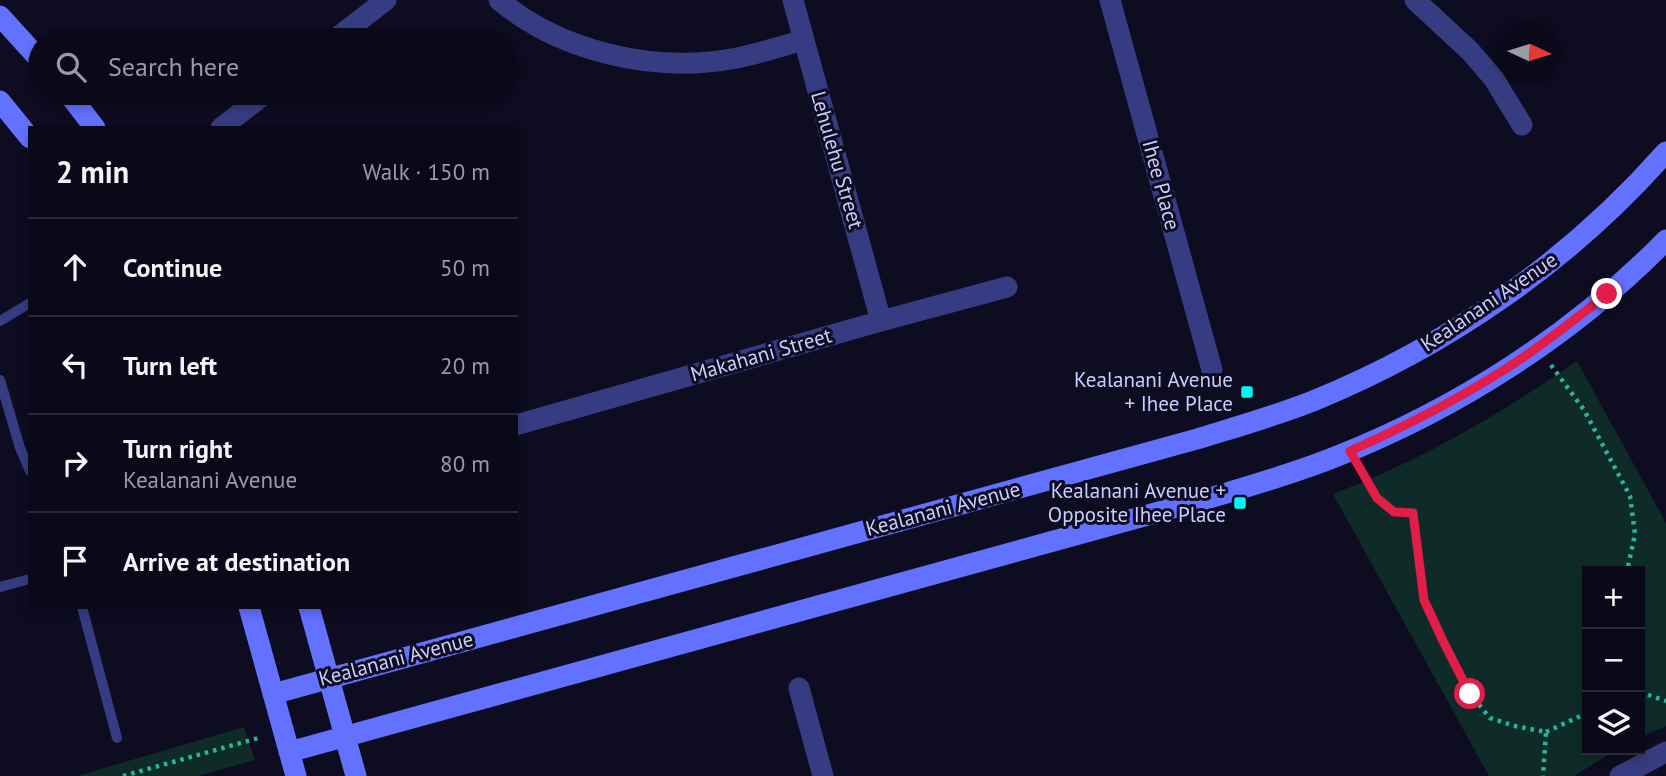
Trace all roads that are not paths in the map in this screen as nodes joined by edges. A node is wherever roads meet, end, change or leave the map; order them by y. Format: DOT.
graph roads {
  1 [pos="386,0"];
  2 [pos="499,0"];
  3 [pos="793,0"];
  4 [pos="1110,0"];
  5 [pos="1415,0"];
  6 [pos="0,16"];
  7 [pos="350,28"];
  8 [pos="803,40"];
  9 [pos="28,47"];
  10 [pos="0,101"];
  11 [pos="78,105"];
  12 [pos="251,105"];
  13 [pos="1522,125"];
  14 [pos="94,126"];
  15 [pos="224,126"];
  16 [pos="28,136"];
  17 [pos="1666,152"];
  18 [pos="1666,240"];
  19 [pos="1007,287"];
  20 [pos="28,304"];
  21 [pos="0,321"];
  22 [pos="881,321"];
  23 [pos="1212,370"];
  24 [pos="0,380"];
  25 [pos="518,424"];
  26 [pos="28,466"];
  27 [pos="28,580"];
  28 [pos="0,587"];
  29 [pos="83,609"];
  30 [pos="250,609"];
  31 [pos="310,609"];
  32 [pos="328,678"];
  33 [pos="799,688"];
  34 [pos="273,694"];
  35 [pos="345,736"];
  36 [pos="117,738"];
  37 [pos="289,752"];
  38 [pos="1666,752"];
  39 [pos="296,776"];
  40 [pos="356,776"];
  41 [pos="823,776"];
  42 [pos="1620,776"];
  1 -- 7 [label="street"];
  2 -- 8 [label="street"];
  3 -- 8 [label="street, Lehulehu Street"];
  4 -- 23 [label="street, Ihee Place"];
  5 -- 13 [label="street"];
  6 -- 9 [label="street"];
  8 -- 22 [label="street, Lehulehu Street"];
  10 -- 16 [label="street"];
  11 -- 14 [label="street"];
  12 -- 15 [label="street"];
  17 -- 32 [label="street, Kealanani Avenue"];
  18 -- 35 [label="street"];
  19 -- 22 [label="street, Makahani Street"];
  20 -- 21 [label="lane"];
  22 -- 25 [label="street, Makahani Street"];
  24 -- 26 [label="lane"];
  27 -- 28 [label="lane"];
  29 -- 36 [label="lane"];
  30 -- 34 [label="street"];
  31 -- 32 [label="street"];
  32 -- 34 [label="street, Kealanani Avenue"];
  32 -- 35 [label="street"];
  33 -- 41 [label="street"];
  34 -- 37 [label="street"];
  35 -- 37 [label="street"];
  35 -- 40 [label="street"];
  37 -- 39 [label="street"];
  38 -- 42 [label="street"];
}
